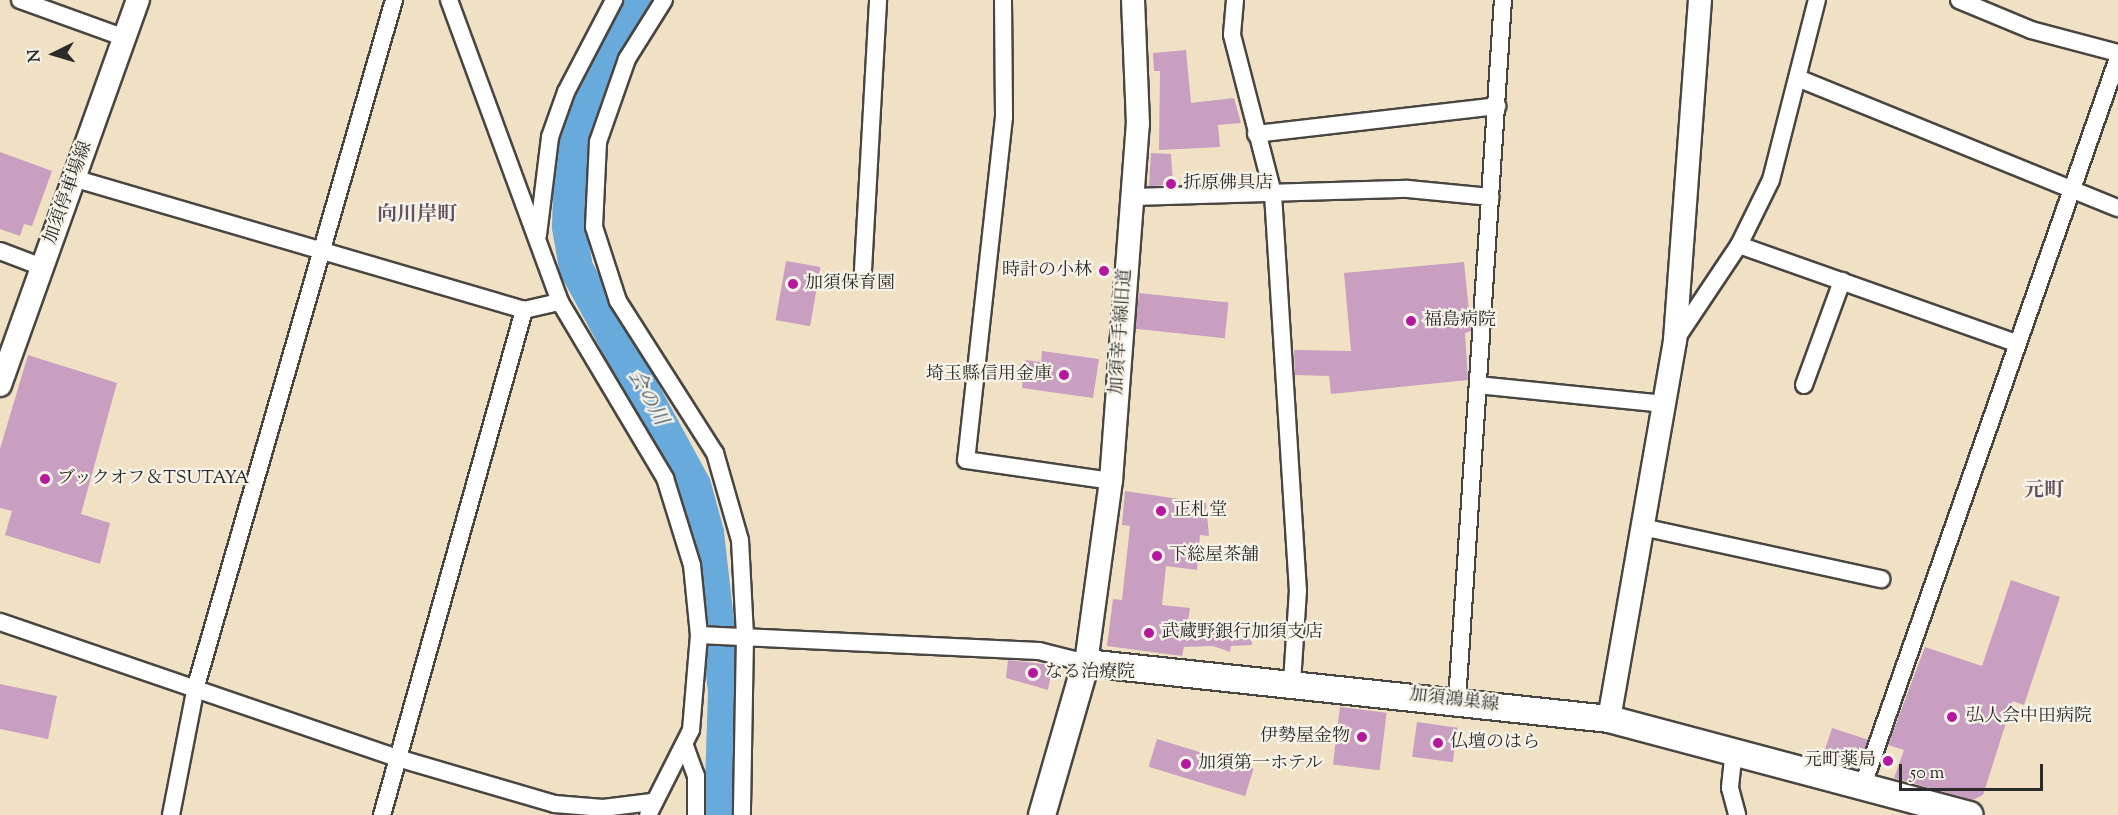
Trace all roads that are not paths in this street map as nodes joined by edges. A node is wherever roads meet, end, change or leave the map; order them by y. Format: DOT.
graph roads {
  1 [pos="20,0"];
  2 [pos="138,0"];
  3 [pos="394,0"];
  4 [pos="449,0"];
  5 [pos="614,0"];
  6 [pos="664,0"];
  7 [pos="878,0"];
  8 [pos="1003,0"];
  9 [pos="1133,0"];
  10 [pos="1235,0"];
  11 [pos="1503,0"];
  12 [pos="1700,0"];
  13 [pos="1817,0"];
  14 [pos="1959,0"];
  15 [pos="125,38"];
  16 [pos="2117,60"];
  17 [pos="1800,79"];
  18 [pos="1497,106"];
  19 [pos="1256,134"];
  20 [pos="74,178"];
  21 [pos="2070,189"];
  22 [pos="1273,195"];
  23 [pos="1133,197"];
  24 [pos="1491,197"];
  25 [pos="2118,208"];
  26 [pos="538,239"];
  27 [pos="1739,245"];
  28 [pos="0,251"];
  29 [pos="324,251"];
  30 [pos="42,267"];
  31 [pos="863,270"];
  32 [pos="1842,281"];
  33 [pos="560,302"];
  34 [pos="524,310"];
  35 [pos="1675,339"];
  36 [pos="2016,343"];
  37 [pos="0,385"];
  38 [pos="1478,385"];
  39 [pos="1804,385"];
  40 [pos="1664,404"];
  41 [pos="1111,482"];
  42 [pos="1642,526"];
  43 [pos="1881,579"];
  44 [pos="0,622"];
  45 [pos="699,635"];
  46 [pos="745,636"];
  47 [pos="1086,663"];
  48 [pos="1293,682"];
  49 [pos="196,686"];
  50 [pos="1457,701"];
  51 [pos="1610,719"];
  52 [pos="685,746"];
  53 [pos="1734,749"];
  54 [pos="394,757"];
  55 [pos="1863,785"];
  56 [pos="650,809"];
  57 [pos="171,815"];
  58 [pos="382,815"];
  59 [pos="696,815"];
  60 [pos="742,815"];
  61 [pos="1042,815"];
  62 [pos="1737,815"];
  63 [pos="1969,815"];
  1 -- 15 [label="street"];
  2 -- 15 [label="street, 加須停車場線"];
  3 -- 29 [label="street"];
  4 -- 26 [label="street"];
  5 -- 26 [label="street"];
  6 -- 46 [label="street"];
  7 -- 31 [label="street"];
  8 -- 41 [label="street"];
  9 -- 23 [label="street, 加須幸手線旧道"];
  10 -- 19 [label="street"];
  11 -- 18 [label="street"];
  12 -- 35 [label="street"];
  13 -- 17 [label="street"];
  14 -- 16 [label="street"];
  15 -- 20 [label="street, 加須停車場線"];
  16 -- 21 [label="street"];
  17 -- 21 [label="street"];
  17 -- 27 [label="street"];
  18 -- 19 [label="street"];
  18 -- 24 [label="street"];
  19 -- 22 [label="street"];
  20 -- 29 [label="street"];
  20 -- 30 [label="street, 加須停車場線"];
  21 -- 25 [label="street"];
  21 -- 36 [label="street"];
  22 -- 23 [label="street"];
  22 -- 24 [label="street"];
  22 -- 48 [label="street"];
  23 -- 41 [label="street, 加須幸手線旧道"];
  24 -- 38 [label="street"];
  26 -- 33 [label="street"];
  27 -- 32 [label="street"];
  27 -- 35 [label="street"];
  28 -- 30 [label="street"];
  29 -- 34 [label="street"];
  29 -- 49 [label="street"];
  30 -- 37 [label="street, 加須停車場線"];
  32 -- 36 [label="street"];
  32 -- 39 [label="street"];
  33 -- 34 [label="street"];
  33 -- 45 [label="street"];
  34 -- 54 [label="street"];
  35 -- 40 [label="street"];
  36 -- 55 [label="street"];
  38 -- 40 [label="street"];
  38 -- 50 [label="street"];
  40 -- 42 [label="street"];
  41 -- 47 [label="street, 加須幸手線旧道"];
  42 -- 43 [label="street"];
  42 -- 51 [label="street"];
  44 -- 49 [label="street"];
  45 -- 46 [label="street"];
  45 -- 52 [label="street"];
  46 -- 47 [label="street"];
  46 -- 60 [label="street"];
  47 -- 48 [label="main road, 加須鴻巣線"];
  47 -- 61 [label="main road"];
  48 -- 50 [label="main road, 加須鴻巣線"];
  49 -- 54 [label="street"];
  49 -- 57 [label="street"];
  50 -- 51 [label="main road, 加須鴻巣線"];
  51 -- 53 [label="main road, 加須鴻巣線"];
  52 -- 56 [label="street"];
  52 -- 59 [label="street"];
  53 -- 55 [label="main road, 加須鴻巣線"];
  53 -- 62 [label="street"];
  54 -- 56 [label="street"];
  54 -- 58 [label="street"];
  55 -- 63 [label="main road, 加須鴻巣線"];
}
